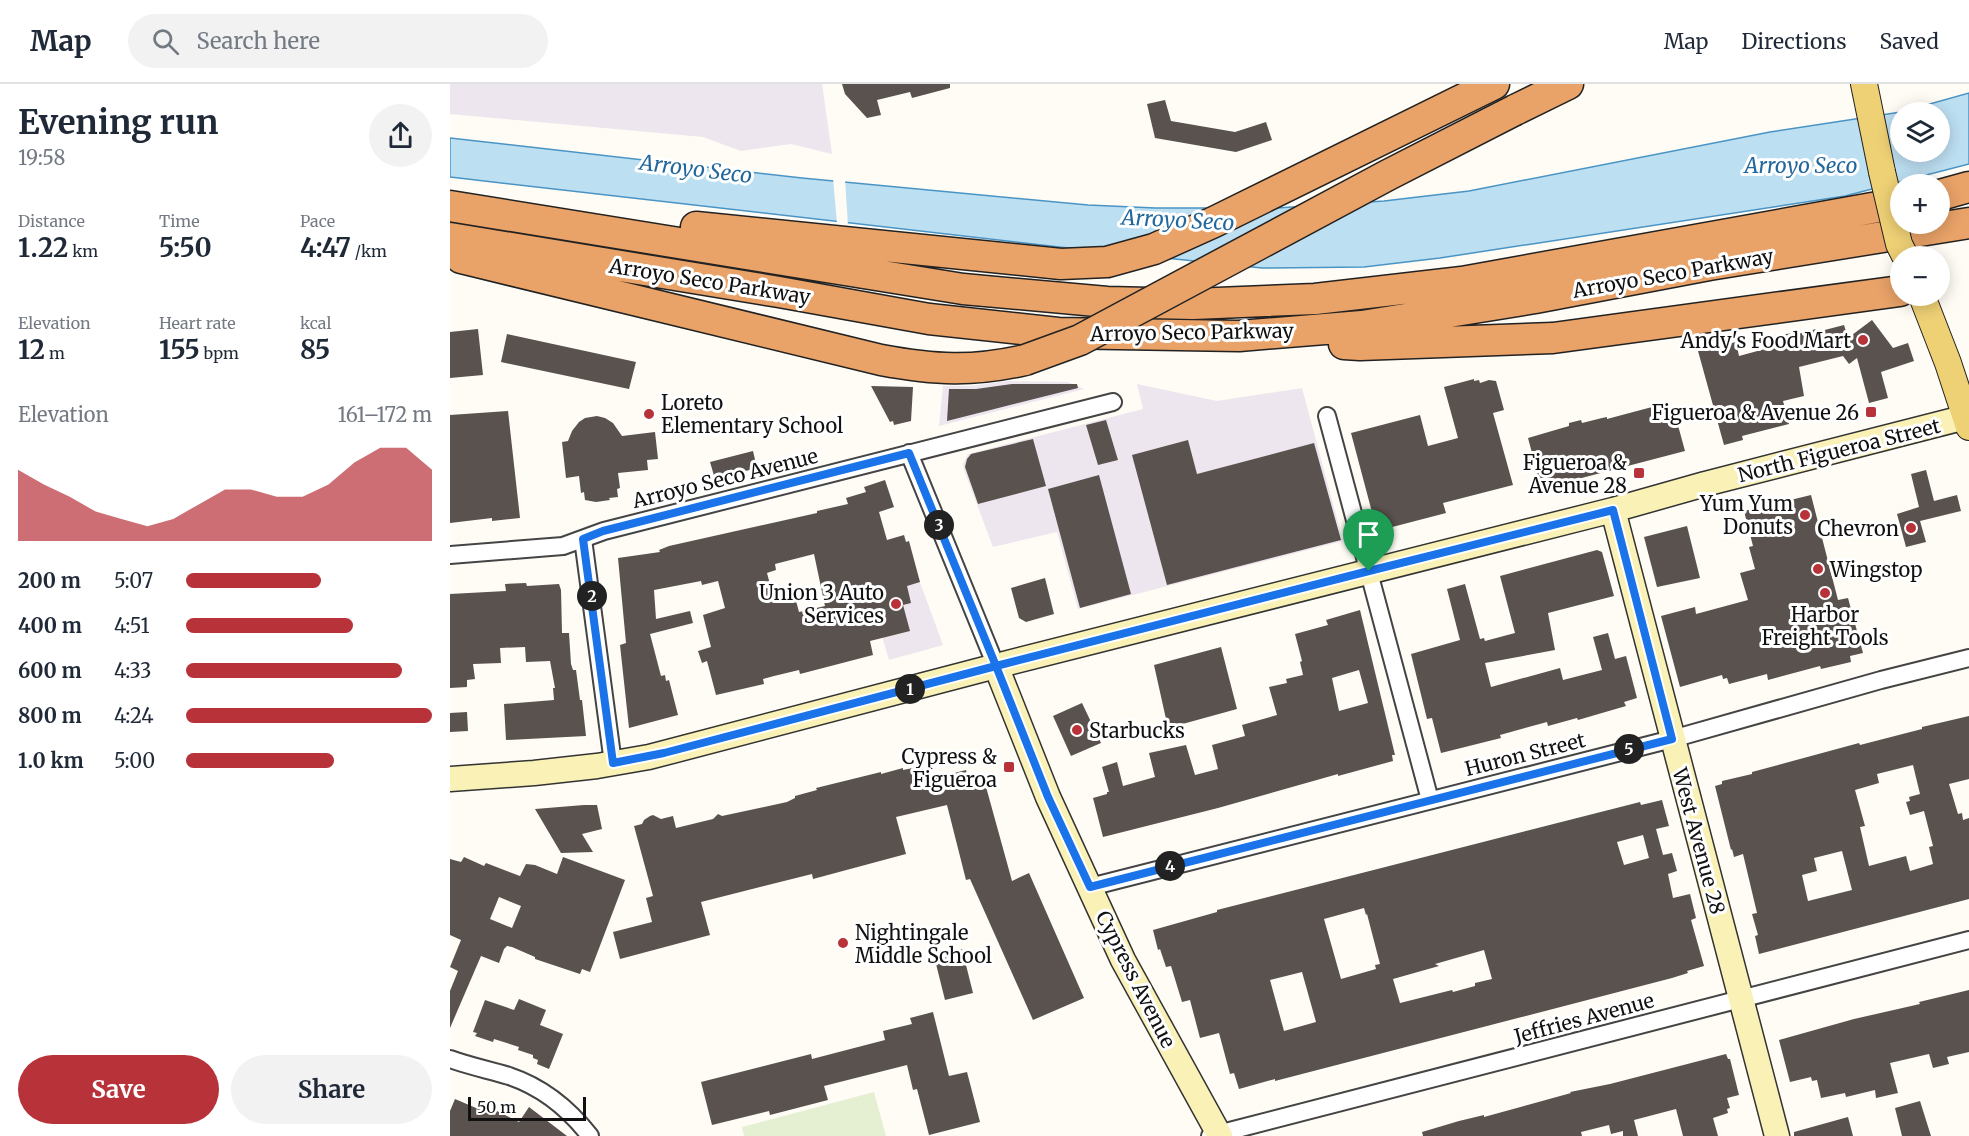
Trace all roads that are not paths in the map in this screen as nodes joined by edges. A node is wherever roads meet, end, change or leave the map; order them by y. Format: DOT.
graph roads {
  1 [pos="1458,84"];
  2 [pos="1494,84"];
  3 [pos="1568,84"];
  4 [pos="1864,87"];
  5 [pos="1368,145"];
  6 [pos="1969,187"];
  7 [pos="1950,192"];
  8 [pos="450,201"];
  9 [pos="1890,205"];
  10 [pos="450,206"];
  11 [pos="1969,223"];
  12 [pos="450,238"];
  13 [pos="1900,246"];
  14 [pos="450,253"];
  15 [pos="1890,292"];
  16 [pos="1926,306"];
  17 [pos="1239,336"];
  18 [pos="1113,402"];
  19 [pos="1328,416"];
  20 [pos="1968,420"];
  21 [pos="909,453"];
  22 [pos="1613,510"];
  23 [pos="583,539"];
  24 [pos="450,555"];
  25 [pos="1369,571"];
  26 [pos="1969,658"];
  27 [pos="996,666"];
  28 [pos="1672,739"];
  29 [pos="613,763"];
  30 [pos="450,779"];
  31 [pos="1430,800"];
  32 [pos="1090,887"];
  33 [pos="1969,940"];
  34 [pos="1741,999"];
  35 [pos="450,1059"];
  36 [pos="1216,1135"];
  37 [pos="590,1136"];
  38 [pos="1777,1136"];
  1 -- 5 [label="highway"];
  2 -- 5 [label="highway"];
  3 -- 14 [label="highway, bridge"];
  4 -- 13 [label="main road, bridge"];
  5 -- 8 [label="highway"];
  6 -- 7 [label="highway"];
  9 -- 10 [label="highway, Arroyo Seco Parkway"];
  11 -- 17 [label="highway, Arroyo Seco Parkway"];
  12 -- 17 [label="highway, Arroyo Seco Parkway"];
  15 -- 17 [label="highway"];
  16 -- 20 [label="main road"];
  18 -- 21 [label="street, Arroyo Seco Avenue"];
  19 -- 25 [label="street"];
  20 -- 22 [label="main road, North Figueroa Street"];
  21 -- 23 [label="street, Arroyo Seco Avenue"];
  21 -- 27 [label="street, Cypress Avenue"];
  22 -- 25 [label="main road, North Figueroa Street"];
  22 -- 28 [label="main road, West Avenue 28"];
  23 -- 24 [label="street, Arroyo Seco Avenue"];
  23 -- 29 [label="street"];
  25 -- 27 [label="main road, North Figueroa Street"];
  25 -- 31 [label="street"];
  26 -- 28 [label="street, Huron Street"];
  27 -- 29 [label="main road, North Figueroa Street"];
  27 -- 32 [label="main road, Cypress Avenue"];
  28 -- 31 [label="street, Huron Street"];
  28 -- 34 [label="main road, West Avenue 28"];
  29 -- 30 [label="main road, North Figueroa Street"];
  31 -- 32 [label="street, Huron Street"];
  32 -- 36 [label="main road, Cypress Avenue"];
  33 -- 34 [label="street, Jeffries Avenue"];
  34 -- 36 [label="street, Jeffries Avenue"];
  34 -- 38 [label="main road, West Avenue 28"];
  35 -- 37 [label="street"];
}
